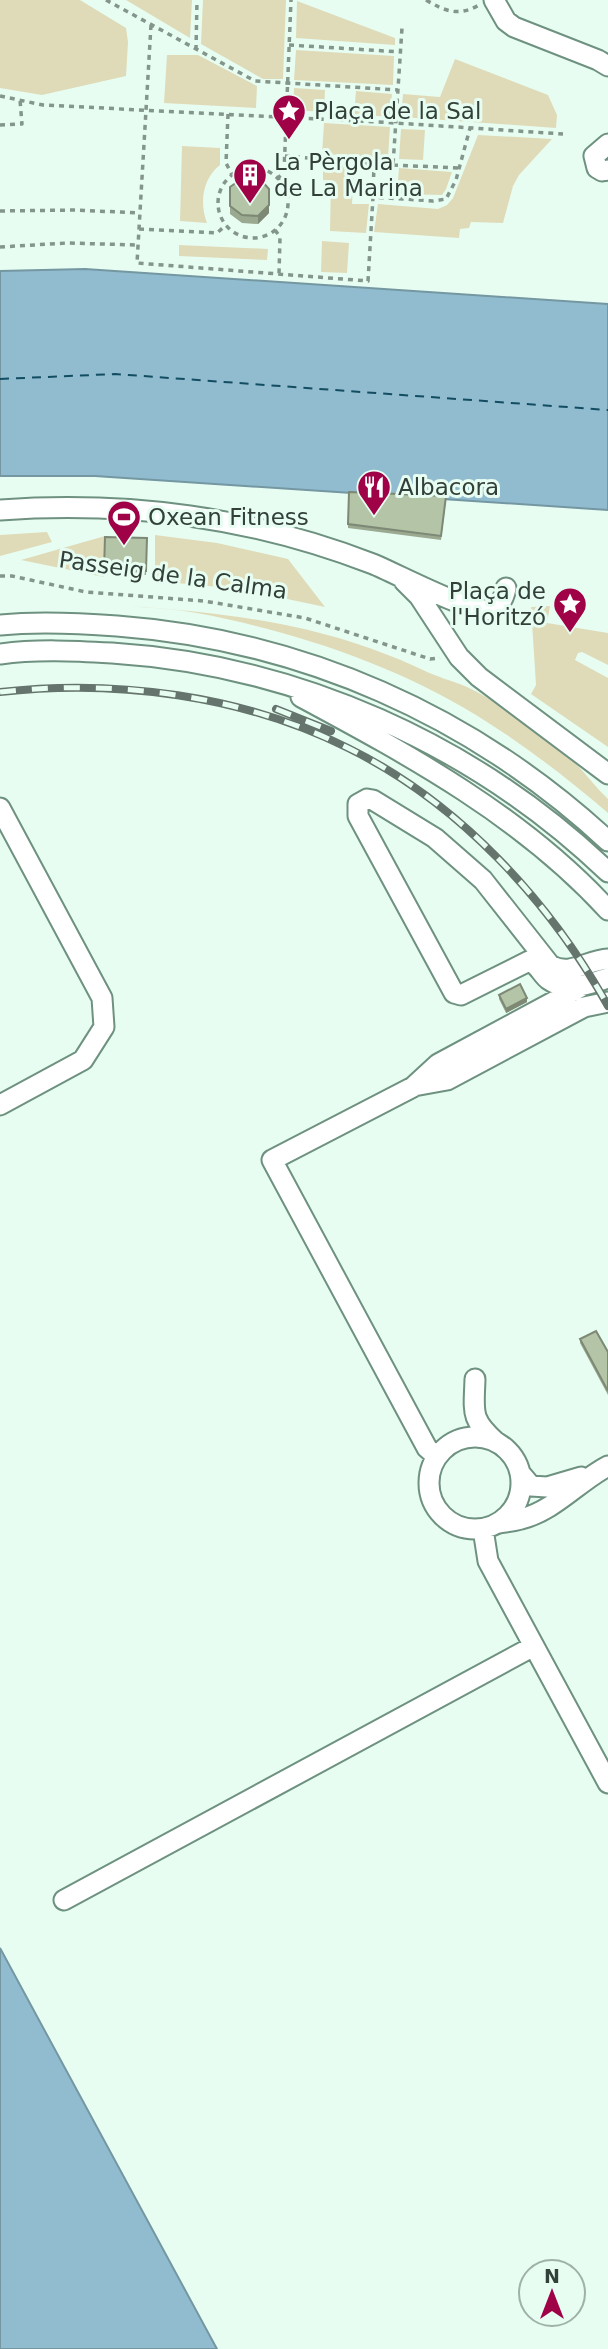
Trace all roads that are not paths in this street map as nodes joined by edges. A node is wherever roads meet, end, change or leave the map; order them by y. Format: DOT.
graph roads {
  1 [pos="494,0"];
  2 [pos="608,66"];
  3 [pos="608,144"];
  4 [pos="608,170"];
  5 [pos="0,510"];
  6 [pos="398,576"];
  7 [pos="506,588"];
  8 [pos="0,625"];
  9 [pos="0,654"];
  10 [pos="263,677"];
  11 [pos="598,760"];
  12 [pos="608,774"];
  13 [pos="0,808"];
  14 [pos="608,841"];
  15 [pos="608,872"];
  16 [pos="608,910"];
  17 [pos="608,959"];
  18 [pos="608,978"];
  19 [pos="584,986"];
  20 [pos="608,1002"];
  21 [pos="564,1007"];
  22 [pos="0,1105"];
  23 [pos="475,1379"];
  24 [pos="500,1444"];
  25 [pos="436,1456"];
  26 [pos="600,1470"];
  27 [pos="520,1473"];
  28 [pos="491,1526"];
  29 [pos="534,1646"];
  30 [pos="608,1783"];
  31 [pos="64,1900"];
  1 -- 2 [label="street"];
  3 -- 4 [label="street"];
  5 -- 6 [label="street"];
  6 -- 7 [label="street"];
  6 -- 11 [label="street"];
  8 -- 14 [label="street"];
  9 -- 10 [label="street"];
  10 -- 15 [label="street"];
  10 -- 16 [label="street"];
  11 -- 12 [label="street"];
  13 -- 22 [label="street"];
  17 -- 19 [label="street"];
  18 -- 19 [label="street"];
  19 -- 21 [label="street"];
  20 -- 21 [label="street"];
  21 -- 25 [label="street"];
  23 -- 24 [label="street"];
  24 -- 25 [label="street"];
  24 -- 27 [label="street"];
  25 -- 28 [label="street"];
  26 -- 27 [label="street"];
  26 -- 28 [label="street"];
  27 -- 28 [label="street"];
  28 -- 29 [label="street"];
  29 -- 30 [label="street"];
  29 -- 31 [label="street"];
}
